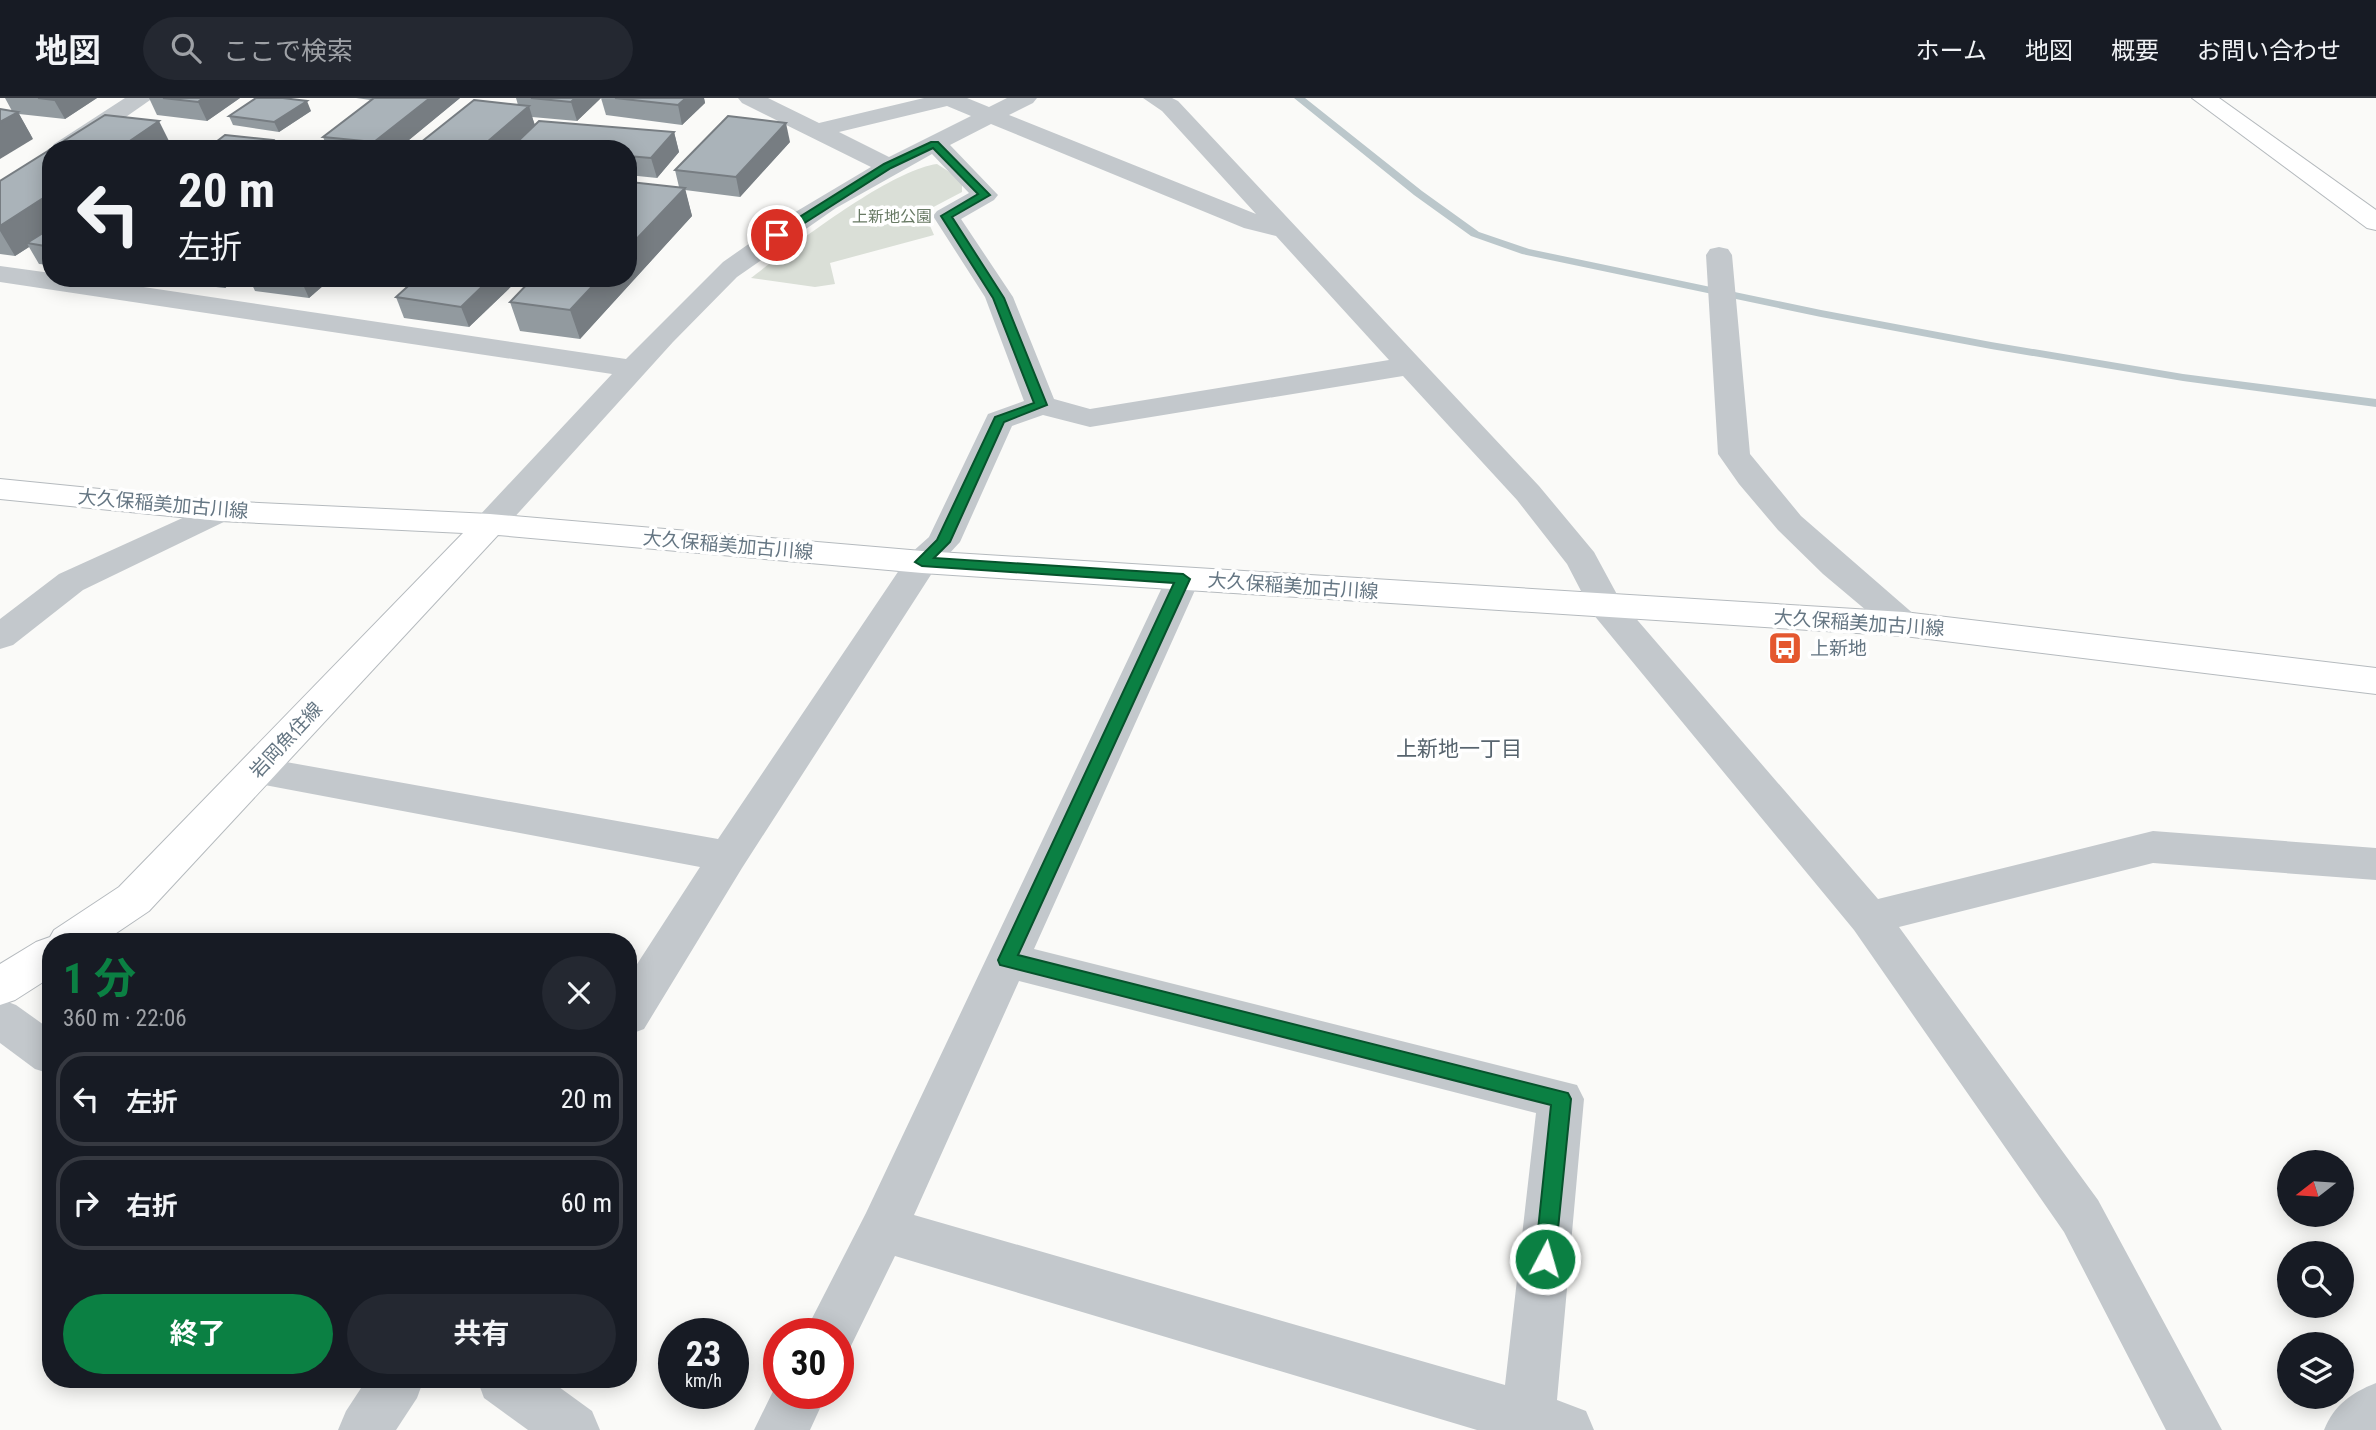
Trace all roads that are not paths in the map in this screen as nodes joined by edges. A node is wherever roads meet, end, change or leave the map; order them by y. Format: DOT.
graph roads {
  1 [pos="141,98"];
  2 [pos="750,98"];
  3 [pos="1025,98"];
  4 [pos="1155,98"];
  5 [pos="2204,98"];
  6 [pos="2217,98"];
  7 [pos="990,116"];
  8 [pos="815,131"];
  9 [pos="2253,135"];
  10 [pos="77,140"];
  11 [pos="934,144"];
  12 [pos="888,166"];
  13 [pos="2376,222"];
  14 [pos="1284,231"];
  15 [pos="1719,255"];
  16 [pos="0,274"];
  17 [pos="42,280"];
  18 [pos="87,287"];
  19 [pos="1409,366"];
  20 [pos="634,369"];
  21 [pos="1041,405"];
  22 [pos="0,489"];
  23 [pos="220,511"];
  24 [pos="490,524"];
  25 [pos="922,562"];
  26 [pos="1183,579"];
  27 [pos="1605,606"];
  28 [pos="1904,624"];
  29 [pos="0,637"];
  30 [pos="2376,681"];
  31 [pos="258,771"];
  32 [pos="729,857"];
  33 [pos="2376,864"];
  34 [pos="1869,918"];
  35 [pos="83,933"];
  36 [pos="42,960"];
  37 [pos="1007,960"];
  38 [pos="0,987"];
  39 [pos="637,1002"];
  40 [pos="0,1018"];
  41 [pos="42,1048"];
  42 [pos="883,1229"];
  43 [pos="838,1318"];
  44 [pos="392,1388"];
  45 [pos="515,1388"];
  46 [pos="792,1409"];
  47 [pos="2376,1410"];
  48 [pos="1541,1426"];
  49 [pos="365,1430"];
  50 [pos="573,1430"];
  51 [pos="781,1430"];
  52 [pos="2195,1430"];
  53 [pos="2351,1430"];
  1 -- 10 [label="street"];
  2 -- 8 [label="street"];
  3 -- 7 [label="street"];
  4 -- 14 [label="street"];
  5 -- 9 [label="main road"];
  6 -- 9 [label="main road"];
  7 -- 8 [label="street"];
  7 -- 11 [label="street"];
  7 -- 14 [label="street"];
  8 -- 12 [label="street"];
  9 -- 13 [label="main road"];
  11 -- 12 [label="street"];
  11 -- 21 [label="street"];
  12 -- 20 [label="street"];
  14 -- 19 [label="street"];
  15 -- 28 [label="street"];
  16 -- 17 [label="street"];
  18 -- 20 [label="street"];
  19 -- 21 [label="street"];
  19 -- 27 [label="street"];
  20 -- 24 [label="street"];
  21 -- 25 [label="street"];
  22 -- 23 [label="main road, 大久保稲美加古川線"];
  23 -- 24 [label="main road, 大久保稲美加古川線"];
  23 -- 29 [label="street"];
  24 -- 25 [label="main road, 大久保稲美加古川線"];
  24 -- 31 [label="main road, 岩岡魚住線"];
  25 -- 26 [label="main road, 大久保稲美加古川線"];
  25 -- 32 [label="street"];
  26 -- 27 [label="main road, 大久保稲美加古川線"];
  26 -- 37 [label="street"];
  27 -- 28 [label="main road, 大久保稲美加古川線"];
  27 -- 34 [label="street"];
  28 -- 30 [label="main road, 大久保稲美加古川線"];
  31 -- 32 [label="street"];
  31 -- 35 [label="main road, 岩岡魚住線"];
  32 -- 39 [label="street"];
  33 -- 34 [label="street"];
  34 -- 52 [label="street"];
  36 -- 38 [label="main road"];
  37 -- 42 [label="street"];
  37 -- 48 [label="street"];
  40 -- 41 [label="street"];
  42 -- 43 [label="street"];
  42 -- 48 [label="street"];
  44 -- 49 [label="street"];
  45 -- 50 [label="street"];
  46 -- 51 [label="street"];
  47 -- 53 [label="street"];
}
